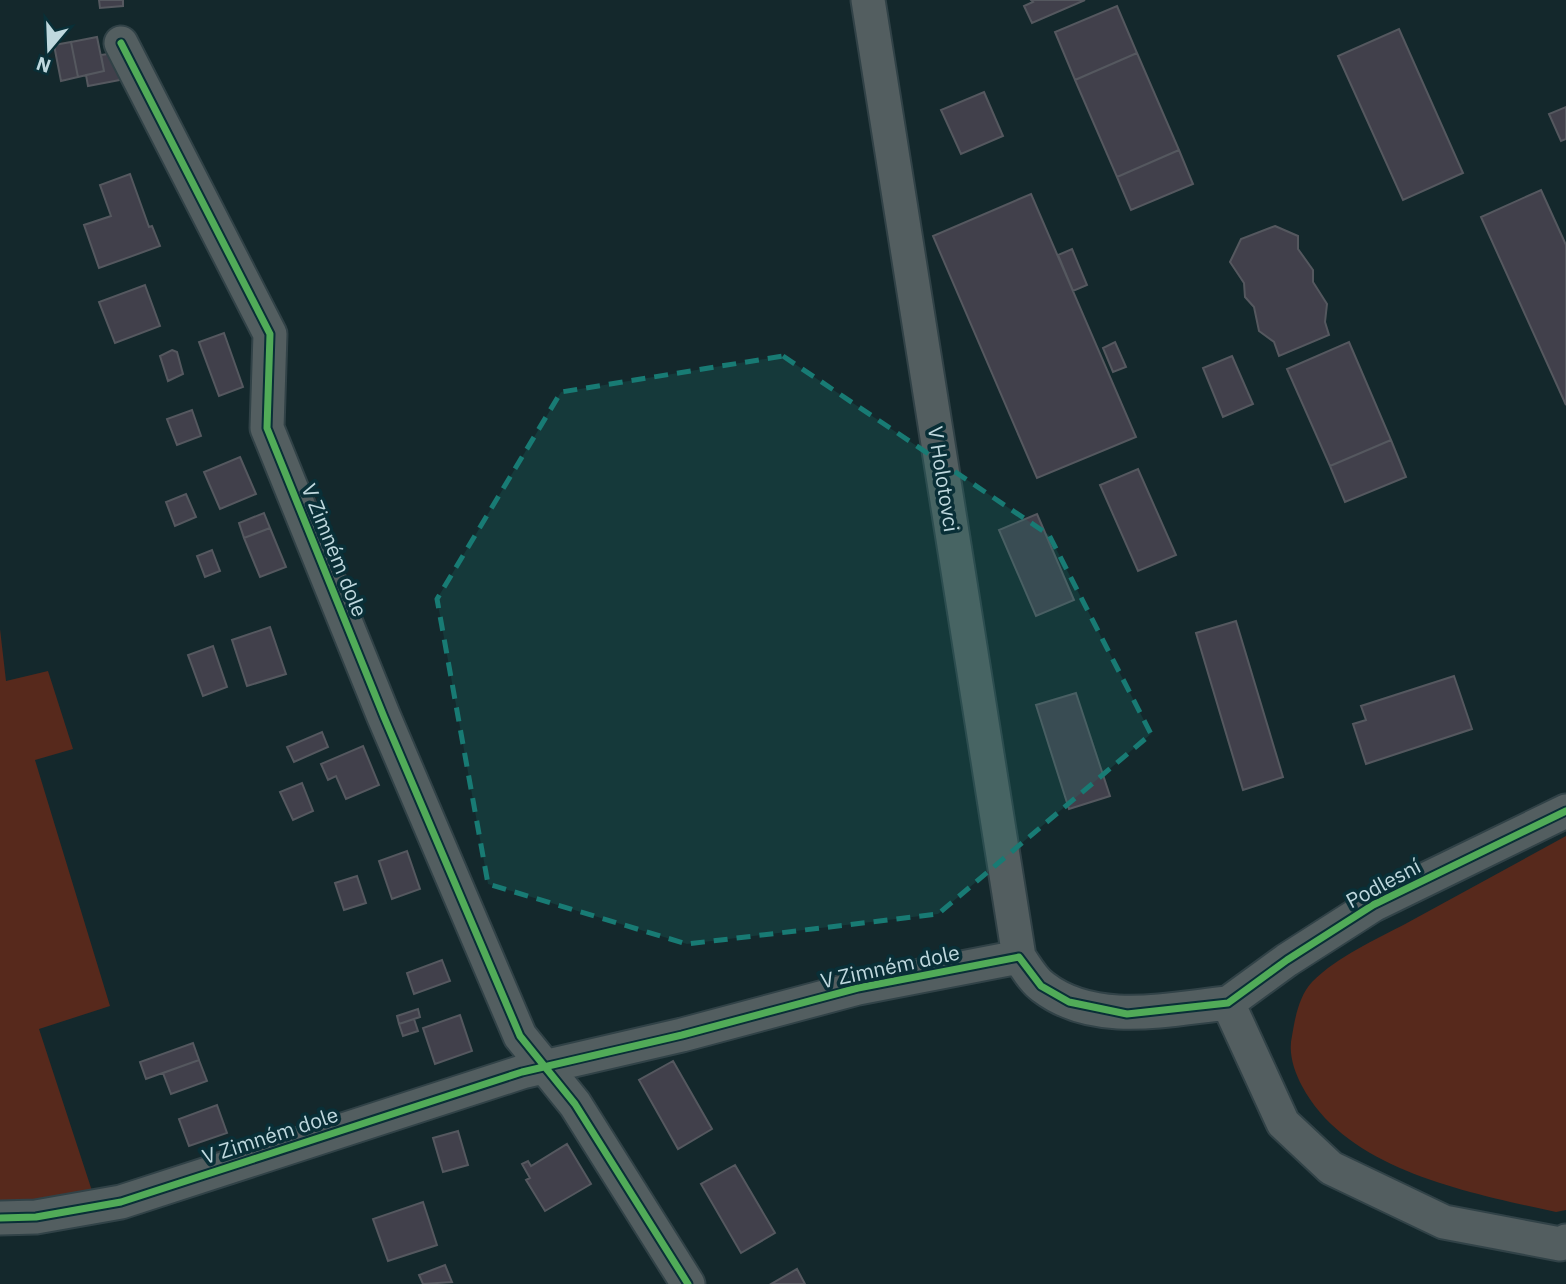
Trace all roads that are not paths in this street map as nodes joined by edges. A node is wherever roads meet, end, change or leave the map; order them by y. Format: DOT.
graph roads {
  1 [pos="868,0"];
  2 [pos="121,43"];
  3 [pos="1566,811"];
  4 [pos="1019,957"];
  5 [pos="1228,1003"];
  6 [pos="547,1066"];
  7 [pos="0,1218"];
  8 [pos="1566,1241"];
  9 [pos="688,1284"];
  1 -- 4 [label="street, V Holotovci"];
  2 -- 6 [label="street, V Zimném dole"];
  3 -- 5 [label="street, Podlesní"];
  4 -- 5 [label="street"];
  4 -- 6 [label="street, V Zimném dole"];
  5 -- 8 [label="street"];
  6 -- 7 [label="street, V Zimném dole"];
  6 -- 9 [label="street, V Zimném dole"];
}
